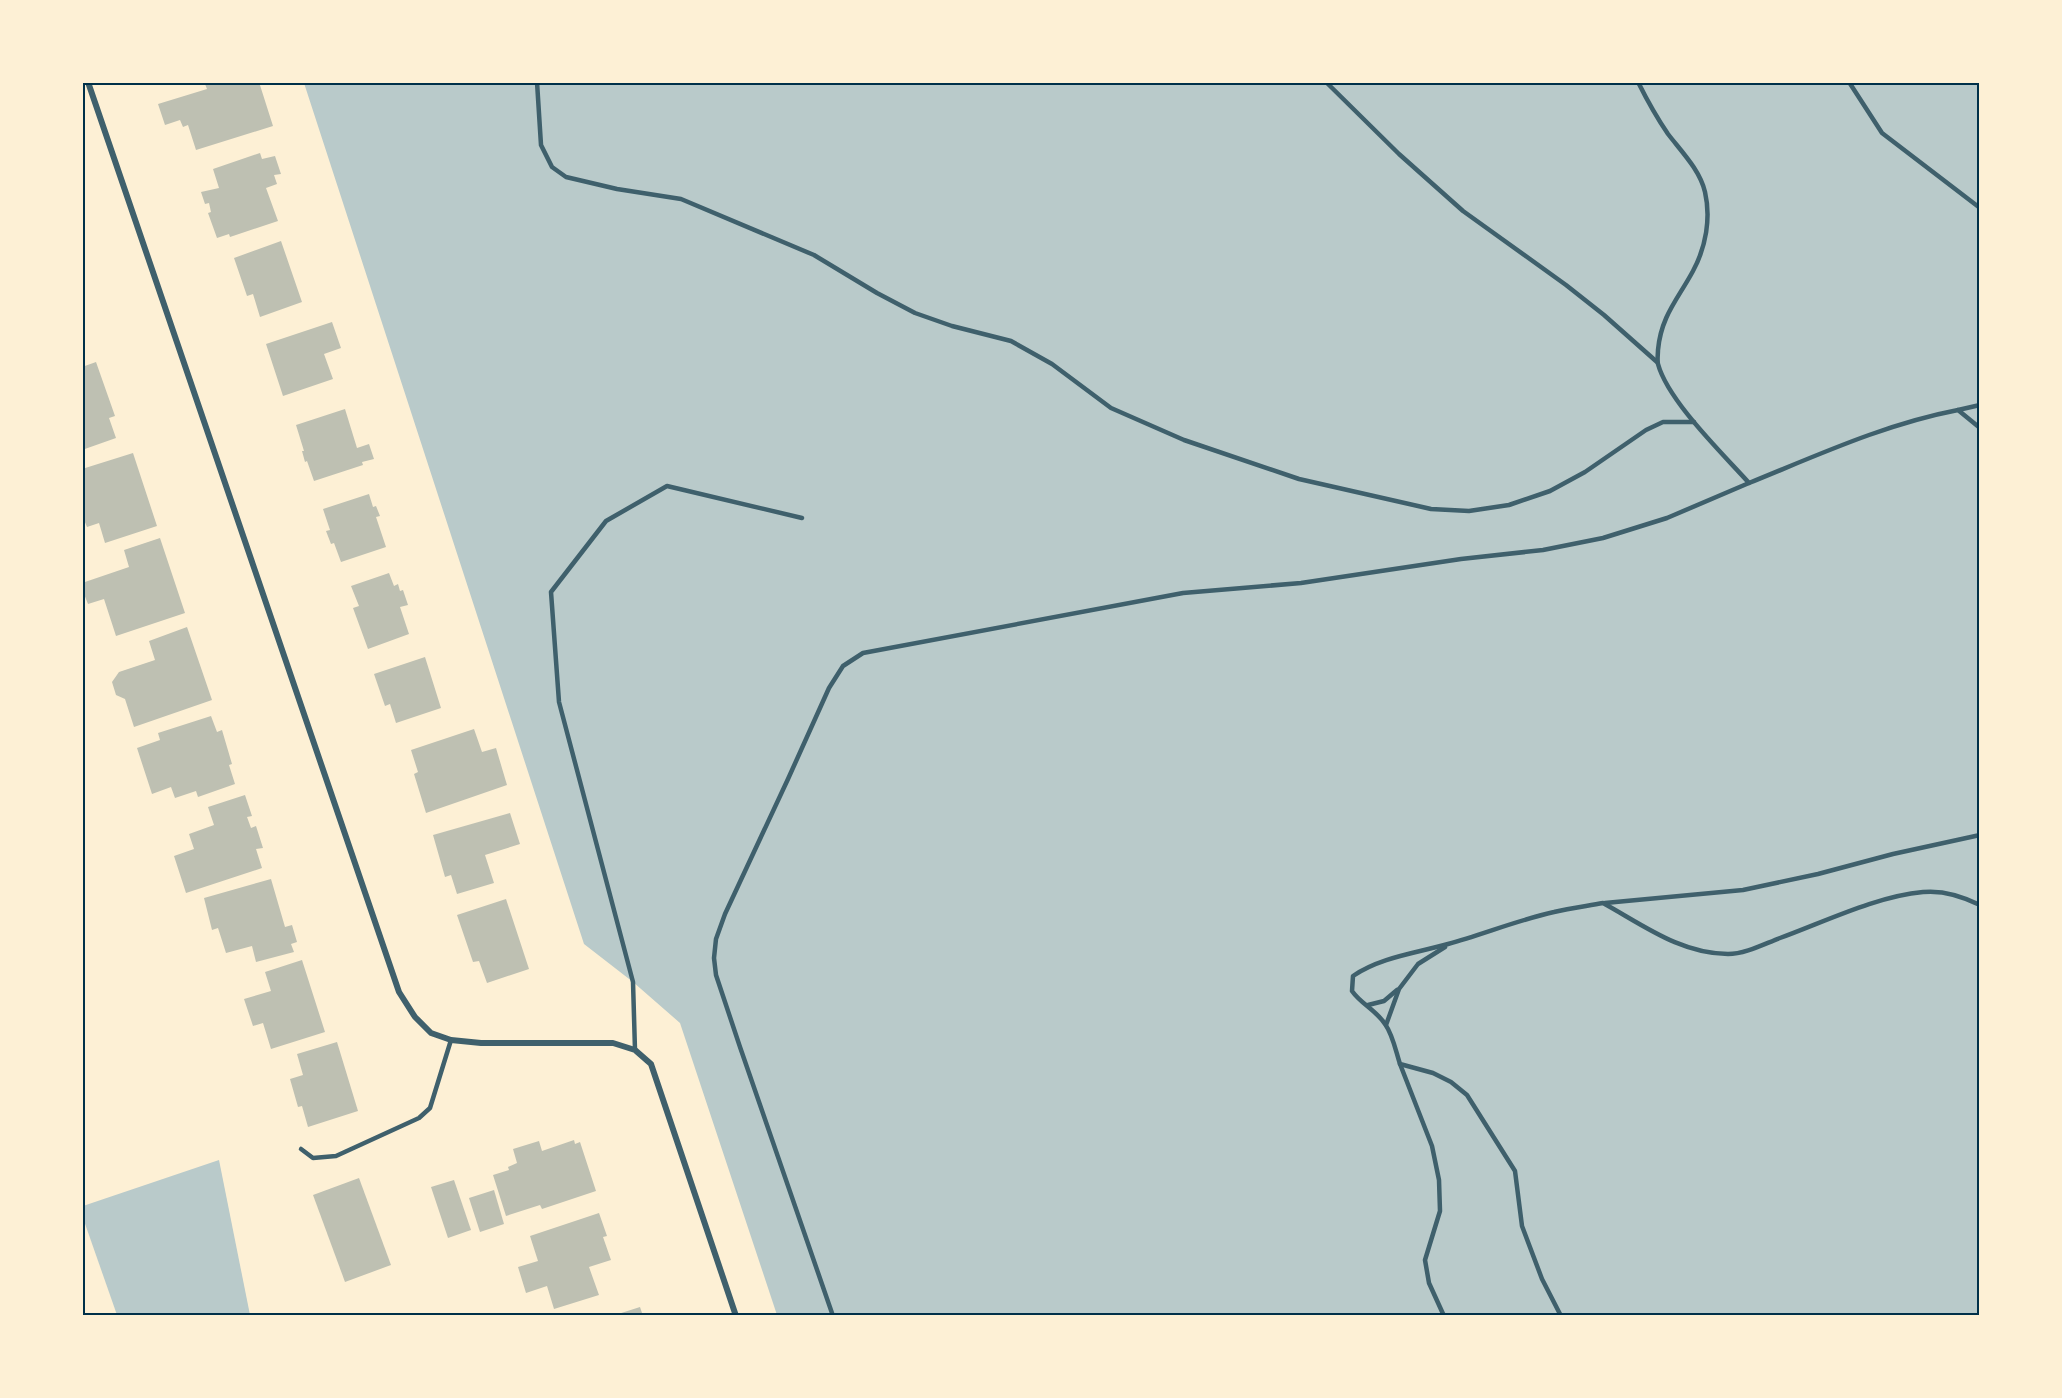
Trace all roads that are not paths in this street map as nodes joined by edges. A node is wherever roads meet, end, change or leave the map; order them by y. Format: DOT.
graph roads {
  1 [pos="88,82"];
  2 [pos="537,82"];
  3 [pos="1326,82"];
  4 [pos="1638,82"];
  5 [pos="1849,82"];
  6 [pos="1980,208"];
  7 [pos="1657,362"];
  8 [pos="1980,405"];
  9 [pos="1958,410"];
  10 [pos="1694,422"];
  11 [pos="1980,428"];
  12 [pos="1749,483"];
  13 [pos="802,518"];
  14 [pos="1980,835"];
  15 [pos="1603,903"];
  16 [pos="1980,905"];
  17 [pos="1450,944"];
  18 [pos="1400,989"];
  19 [pos="1368,1005"];
  20 [pos="1386,1025"];
  21 [pos="452,1040"];
  22 [pos="635,1050"];
  23 [pos="1400,1064"];
  24 [pos="301,1149"];
  25 [pos="736,1316"];
  26 [pos="833,1316"];
  27 [pos="1444,1316"];
  28 [pos="1561,1316"];
  1 -- 21 [label="street"];
  2 -- 10 [label="lane"];
  3 -- 7 [label="lane"];
  4 -- 7 [label="lane"];
  5 -- 6 [label="lane"];
  7 -- 10 [label="lane"];
  8 -- 9 [label="lane"];
  9 -- 11 [label="lane"];
  9 -- 12 [label="lane"];
  10 -- 12 [label="lane"];
  12 -- 26 [label="lane"];
  13 -- 22 [label="lane"];
  14 -- 15 [label="lane"];
  15 -- 16 [label="lane"];
  15 -- 17 [label="lane"];
  17 -- 18 [label="lane"];
  17 -- 19 [label="lane"];
  18 -- 19 [label="lane"];
  18 -- 20 [label="lane"];
  19 -- 20 [label="lane"];
  20 -- 23 [label="lane"];
  21 -- 22 [label="street"];
  21 -- 24 [label="lane"];
  22 -- 25 [label="street"];
  23 -- 27 [label="lane"];
  23 -- 28 [label="lane"];
}
